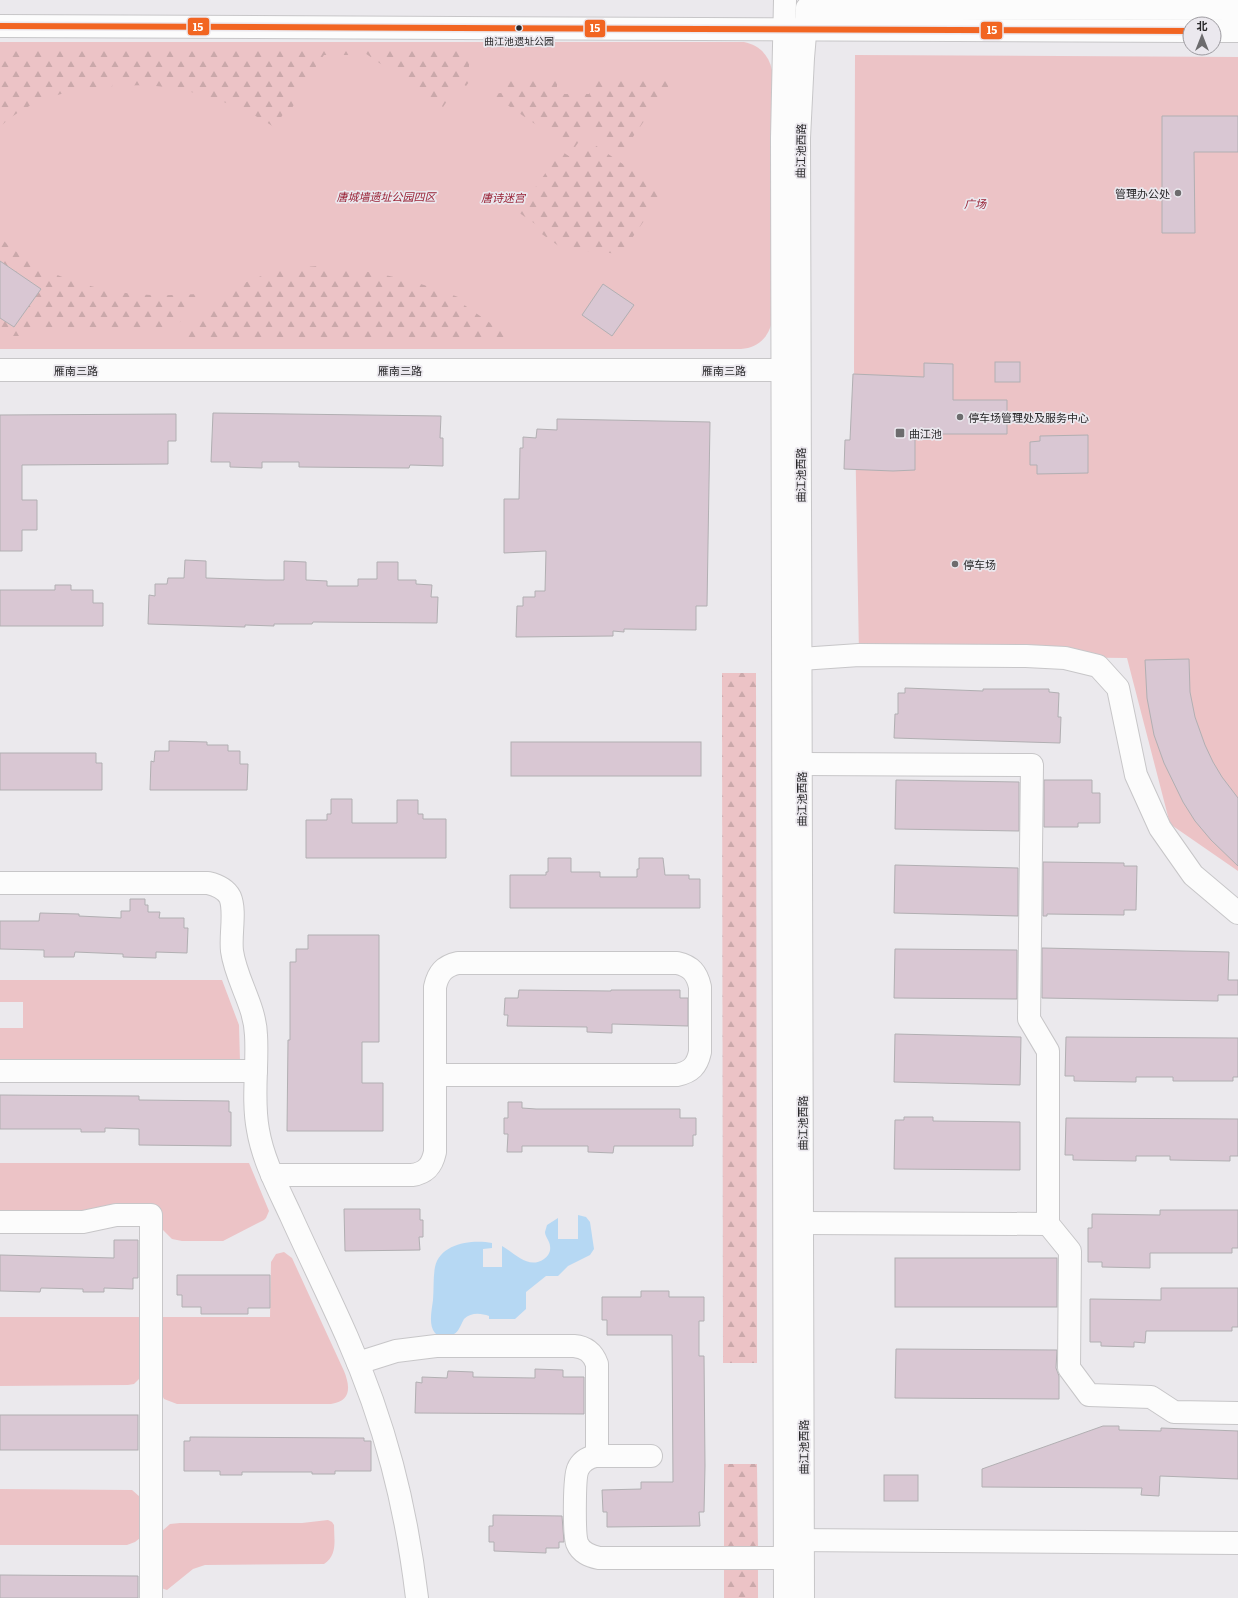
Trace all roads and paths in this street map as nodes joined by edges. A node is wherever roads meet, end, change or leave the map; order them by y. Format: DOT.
graph roads {
  1 [pos="785,0"];
  2 [pos="1238,9"];
  3 [pos="801,17"];
  4 [pos="0,26"];
  5 [pos="1182,31"];
  6 [pos="1222,31"];
  7 [pos="1238,31"];
  8 [pos="0,370"];
  9 [pos="791,370"];
  10 [pos="792,660"];
  11 [pos="801,764"];
  12 [pos="0,884"];
  13 [pos="1238,914"];
  14 [pos="0,1070"];
  15 [pos="256,1070"];
  16 [pos="435,1075"];
  17 [pos="272,1175"];
  18 [pos="0,1222"];
  19 [pos="802,1223"];
  20 [pos="1048,1224"];
  21 [pos="358,1363"];
  22 [pos="1238,1413"];
  23 [pos="598,1456"];
  24 [pos="651,1456"];
  25 [pos="1238,1543"];
  26 [pos="791,1546"];
  27 [pos="151,1598"];
  28 [pos="417,1598"];
  29 [pos="785,1598"];
  30 [pos="803,1598"];
  1 -- 3 [label="street, 曲江池西路"];
  2 -- 3 [label="street"];
  3 -- 4 [label="street"];
  3 -- 5 [label="street"];
  3 -- 9 [label="street, 曲江池西路"];
  6 -- 7 [label="street"];
  8 -- 9 [label="street, 雁南三路"];
  9 -- 10 [label="street, 曲江池西路"];
  10 -- 11 [label="street, 曲江池西路"];
  10 -- 13 [label="street"];
  10 -- 26 [label="street, 曲江池西路"];
  11 -- 19 [label="street, 曲江池西路"];
  11 -- 20 [label="street"];
  12 -- 15 [label="street"];
  14 -- 15 [label="street"];
  15 -- 17 [label="street"];
  16 -- 16 [label="street"];
  16 -- 17 [label="street"];
  17 -- 21 [label="street"];
  18 -- 27 [label="street"];
  19 -- 20 [label="street"];
  19 -- 26 [label="street, 曲江池西路"];
  20 -- 22 [label="street"];
  21 -- 23 [label="street"];
  21 -- 28 [label="street"];
  23 -- 24 [label="street"];
  23 -- 26 [label="street"];
  25 -- 26 [label="street"];
  26 -- 29 [label="street, 曲江池西路"];
  26 -- 30 [label="street, 曲江池西路"];
}
